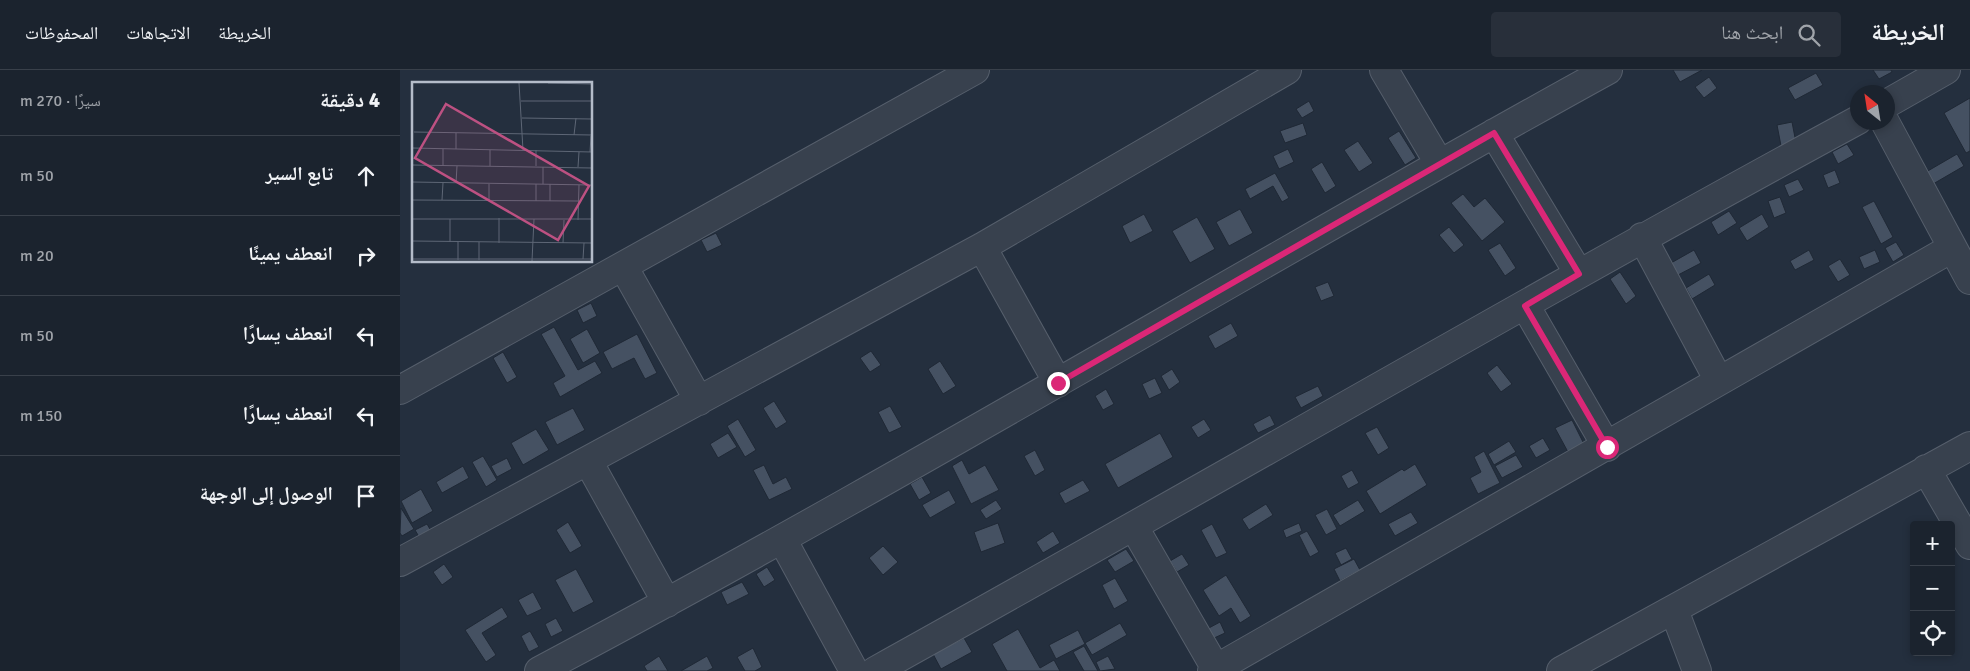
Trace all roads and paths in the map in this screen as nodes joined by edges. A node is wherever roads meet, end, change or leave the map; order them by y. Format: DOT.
graph roads {
  1 [pos="975,70"];
  2 [pos="1287,70"];
  3 [pos="1384,70"];
  4 [pos="1608,70"];
  5 [pos="1946,70"];
  6 [pos="1252,79"];
  7 [pos="1895,99"];
  8 [pos="1850,124"];
  9 [pos="1889,130"];
  10 [pos="1494,133"];
  11 [pos="1440,163"];
  12 [pos="1642,237"];
  13 [pos="982,247"];
  14 [pos="1952,248"];
  15 [pos="623,266"];
  16 [pos="1579,274"];
  17 [pos="1970,280"];
  18 [pos="1525,306"];
  19 [pos="1719,381"];
  20 [pos="1058,383"];
  21 [pos="400,390"];
  22 [pos="699,401"];
  23 [pos="1970,446"];
  24 [pos="1607,447"];
  25 [pos="588,461"];
  26 [pos="1926,469"];
  27 [pos="1134,527"];
  28 [pos="782,539"];
  29 [pos="1970,545"];
  30 [pos="400,562"];
  31 [pos="667,603"];
  32 [pos="1674,610"];
  33 [pos="1214,670"];
  34 [pos="539,671"];
  35 [pos="854,671"];
  36 [pos="875,671"];
  37 [pos="1561,671"];
  38 [pos="1697,671"];
  1 -- 15 [label="street"];
  2 -- 6 [label="street"];
  3 -- 11 [label="street"];
  4 -- 10 [label="street"];
  5 -- 7 [label="street"];
  6 -- 13 [label="street"];
  8 -- 12 [label="street"];
  9 -- 14 [label="street"];
  10 -- 11 [label="street"];
  10 -- 16 [label="street"];
  11 -- 20 [label="street"];
  12 -- 16 [label="street"];
  12 -- 19 [label="street"];
  13 -- 20 [label="street"];
  13 -- 22 [label="street"];
  14 -- 17 [label="street"];
  14 -- 19 [label="street"];
  15 -- 21 [label="street"];
  15 -- 22 [label="street"];
  16 -- 18 [label="street"];
  18 -- 24 [label="street"];
  18 -- 27 [label="street"];
  19 -- 24 [label="street"];
  20 -- 28 [label="street"];
  22 -- 25 [label="street"];
  23 -- 26 [label="street"];
  24 -- 33 [label="street"];
  25 -- 30 [label="street"];
  25 -- 31 [label="street"];
  26 -- 29 [label="street"];
  26 -- 32 [label="street"];
  27 -- 33 [label="street"];
  27 -- 36 [label="street"];
  28 -- 31 [label="street"];
  28 -- 35 [label="street"];
  31 -- 34 [label="street"];
  32 -- 37 [label="street"];
  32 -- 38 [label="street"];
}
